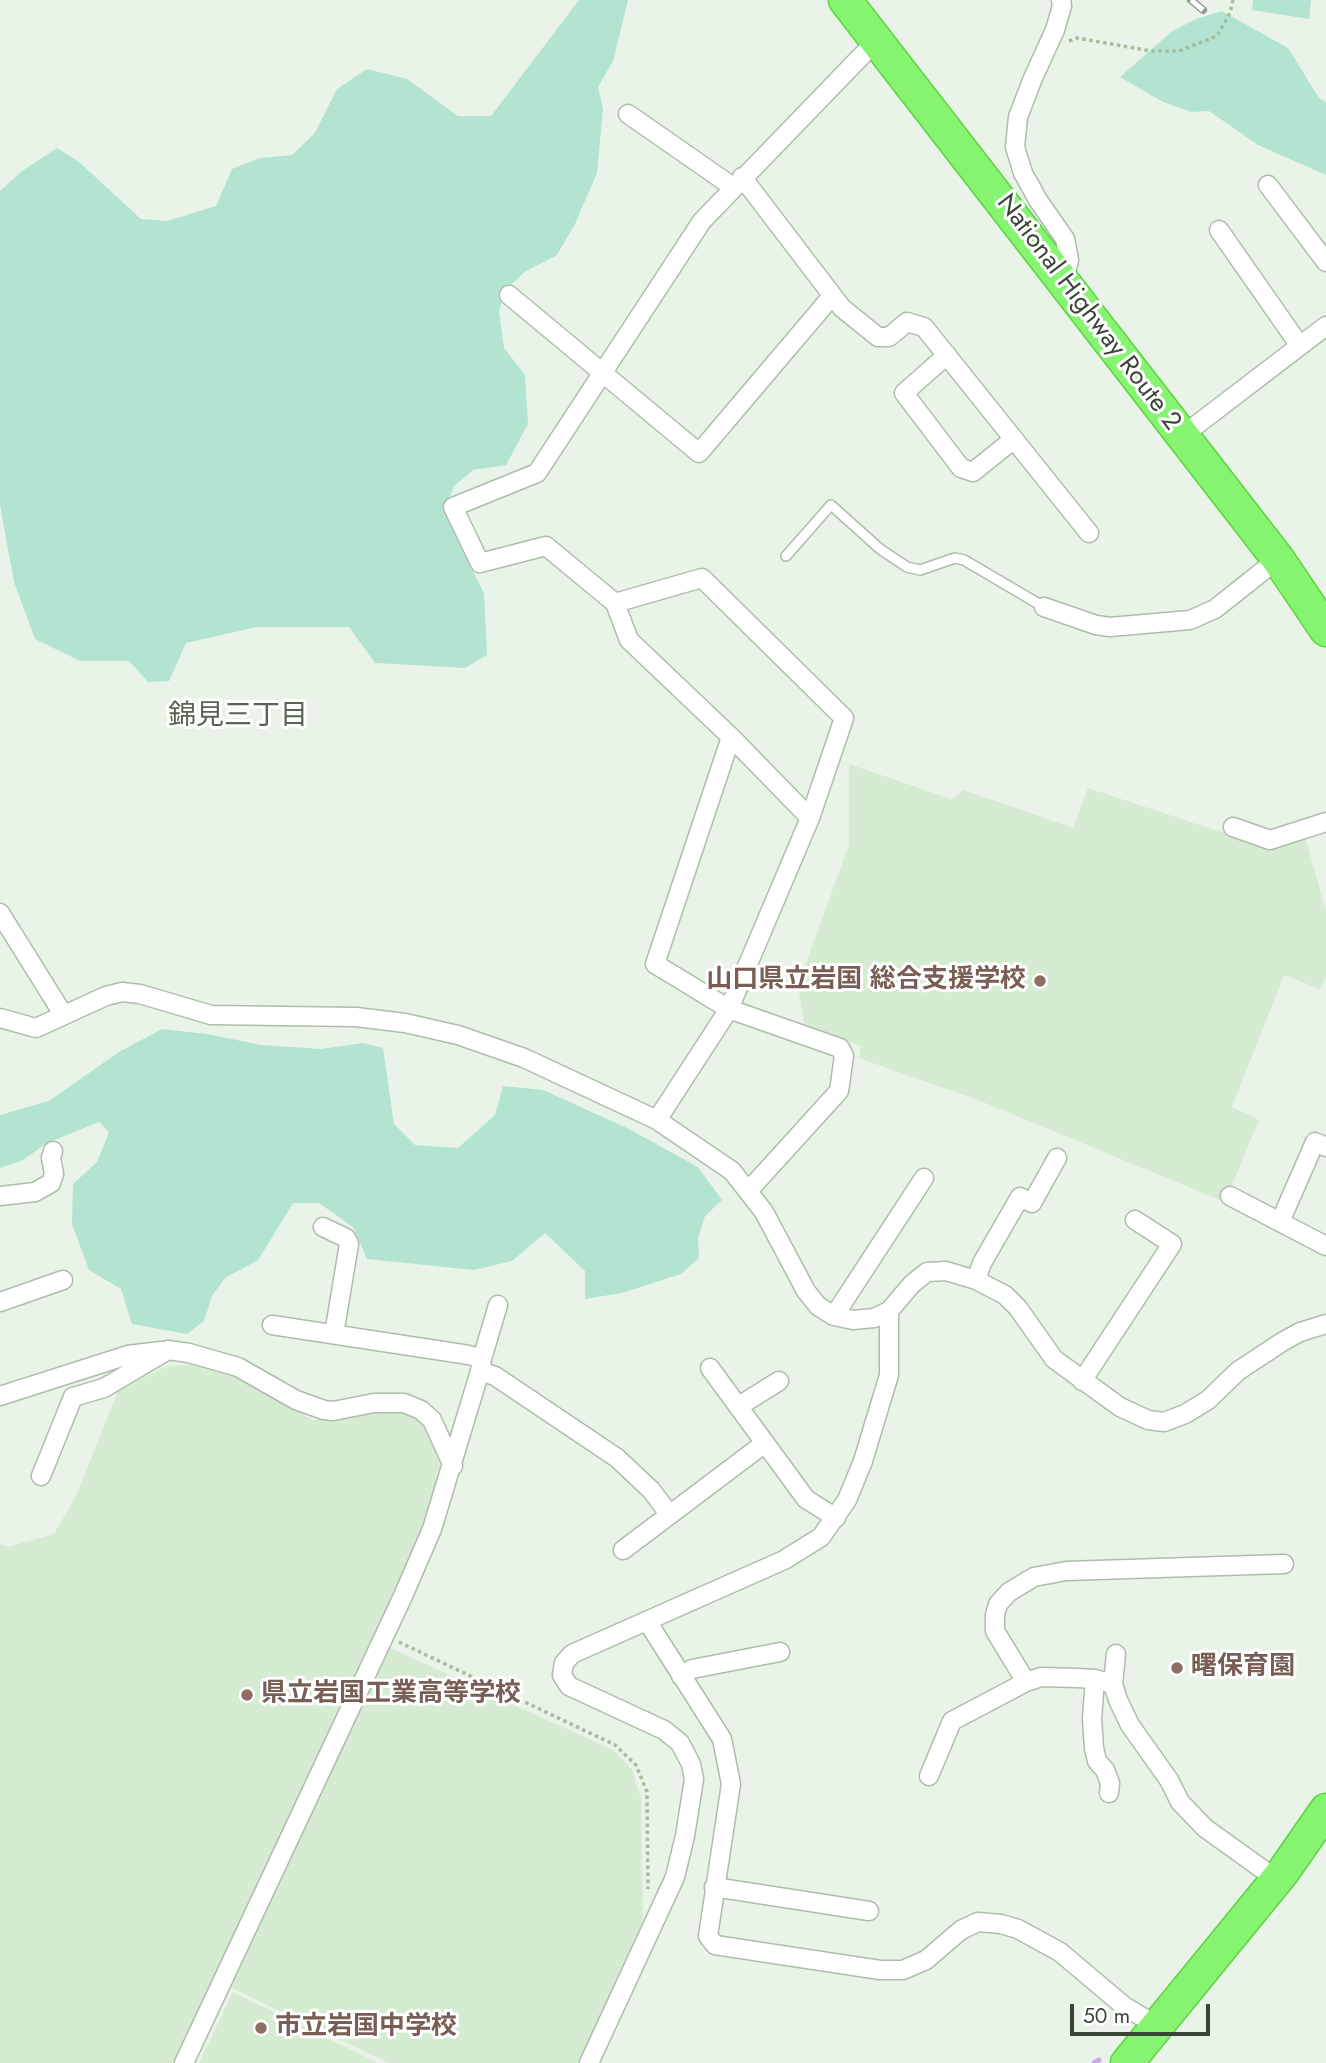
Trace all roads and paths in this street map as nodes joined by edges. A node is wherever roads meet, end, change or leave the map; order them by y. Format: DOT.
graph roads {
  1 [pos="845,0"];
  2 [pos="1060,0"];
  3 [pos="1233,0"];
  4 [pos="876,41"];
  5 [pos="1048,48"];
  6 [pos="628,114"];
  7 [pos="737,182"];
  8 [pos="1268,185"];
  9 [pos="1219,230"];
  10 [pos="1326,262"];
  11 [pos="1064,281"];
  12 [pos="509,295"];
  13 [pos="832,296"];
  14 [pos="1326,326"];
  15 [pos="1300,346"];
  16 [pos="947,355"];
  17 [pos="601,374"];
  18 [pos="1182,436"];
  19 [pos="1014,439"];
  20 [pos="1089,533"];
  21 [pos="786,556"];
  22 [pos="1278,559"];
  23 [pos="615,603"];
  24 [pos="1044,607"];
  25 [pos="1326,630"];
  26 [pos="731,737"];
  27 [pos="810,818"];
  28 [pos="1326,822"];
  29 [pos="1233,827"];
  30 [pos="0,913"];
  31 [pos="729,1009"];
  32 [pos="64,1014"];
  33 [pos="0,1018"];
  34 [pos="657,1120"];
  35 [pos="1326,1147"];
  36 [pos="53,1151"];
  37 [pos="1057,1158"];
  38 [pos="924,1178"];
  39 [pos="749,1190"];
  40 [pos="0,1196"];
  41 [pos="1230,1196"];
  42 [pos="1135,1220"];
  43 [pos="1280,1222"];
  44 [pos="323,1227"];
  45 [pos="1326,1245"];
  46 [pos="63,1280"];
  47 [pos="976,1280"];
  48 [pos="0,1302"];
  49 [pos="498,1305"];
  50 [pos="889,1311"];
  51 [pos="834,1316"];
  52 [pos="1326,1324"];
  53 [pos="272,1325"];
  54 [pos="334,1334"];
  55 [pos="168,1350"];
  56 [pos="481,1365"];
  57 [pos="710,1368"];
  58 [pos="779,1381"];
  59 [pos="1082,1381"];
  60 [pos="0,1396"];
  61 [pos="739,1406"];
  62 [pos="765,1443"];
  63 [pos="453,1466"];
  64 [pos="41,1476"];
  65 [pos="670,1514"];
  66 [pos="836,1518"];
  67 [pos="623,1550"];
  68 [pos="1284,1564"];
  69 [pos="647,1621"];
  70 [pos="385,1635"];
  71 [pos="780,1652"];
  72 [pos="1116,1654"];
  73 [pos="681,1676"];
  74 [pos="1095,1679"];
  75 [pos="1026,1682"];
  76 [pos="1113,1684"];
  77 [pos="929,1776"];
  78 [pos="1109,1793"];
  79 [pos="1326,1810"];
  80 [pos="1276,1880"];
  81 [pos="713,1887"];
  82 [pos="648,1889"];
  83 [pos="869,1911"];
  84 [pos="1157,2026"];
  85 [pos="184,2063"];
  86 [pos="589,2063"];
  87 [pos="1127,2063"];
  1 -- 4 [label="highway, National Highway Route 2"];
  2 -- 5 [label="street"];
  3 -- 5 [label="path"];
  4 -- 7 [label="street"];
  4 -- 11 [label="highway, National Highway Route 2"];
  5 -- 11 [label="street"];
  6 -- 7 [label="street"];
  7 -- 13 [label="street"];
  7 -- 17 [label="street"];
  8 -- 10 [label="street"];
  9 -- 15 [label="street"];
  11 -- 18 [label="highway, National Highway Route 2"];
  12 -- 17 [label="street"];
  13 -- 16 [label="street"];
  13 -- 17 [label="street"];
  14 -- 15 [label="street"];
  15 -- 18 [label="street"];
  16 -- 19 [label="street"];
  16 -- 19 [label="street"];
  17 -- 23 [label="street"];
  18 -- 22 [label="highway, National Highway Route 2"];
  19 -- 20 [label="street"];
  21 -- 24 [label="lane"];
  22 -- 24 [label="street"];
  22 -- 25 [label="highway, National Highway Route 2"];
  23 -- 26 [label="street"];
  23 -- 27 [label="street"];
  26 -- 27 [label="street"];
  26 -- 31 [label="street"];
  27 -- 31 [label="street"];
  28 -- 29 [label="street"];
  30 -- 32 [label="street"];
  31 -- 34 [label="street"];
  31 -- 39 [label="street"];
  32 -- 33 [label="street"];
  32 -- 34 [label="street"];
  34 -- 39 [label="street"];
  35 -- 43 [label="street"];
  36 -- 40 [label="street"];
  37 -- 47 [label="street"];
  38 -- 51 [label="street"];
  39 -- 51 [label="street"];
  41 -- 43 [label="street"];
  42 -- 59 [label="street"];
  43 -- 45 [label="street"];
  44 -- 54 [label="street"];
  46 -- 48 [label="street"];
  47 -- 50 [label="street"];
  47 -- 59 [label="street"];
  49 -- 56 [label="street"];
  50 -- 51 [label="street"];
  50 -- 66 [label="street"];
  52 -- 59 [label="street"];
  53 -- 54 [label="street"];
  54 -- 56 [label="street"];
  55 -- 60 [label="street"];
  55 -- 63 [label="street"];
  55 -- 64 [label="street"];
  56 -- 63 [label="street"];
  56 -- 65 [label="street"];
  57 -- 61 [label="street"];
  58 -- 61 [label="street"];
  61 -- 62 [label="street"];
  62 -- 65 [label="street"];
  62 -- 66 [label="street"];
  63 -- 70 [label="street"];
  65 -- 67 [label="street"];
  66 -- 69 [label="street"];
  68 -- 75 [label="street"];
  69 -- 73 [label="street"];
  69 -- 86 [label="street"];
  70 -- 82 [label="path"];
  70 -- 85 [label="street"];
  71 -- 73 [label="street"];
  72 -- 76 [label="street"];
  73 -- 81 [label="street"];
  74 -- 75 [label="street"];
  74 -- 76 [label="street"];
  74 -- 78 [label="street"];
  75 -- 77 [label="street"];
  76 -- 80 [label="street"];
  79 -- 80 [label="highway"];
  80 -- 84 [label="highway"];
  81 -- 83 [label="street"];
  81 -- 84 [label="street"];
  84 -- 87 [label="highway"];
}
